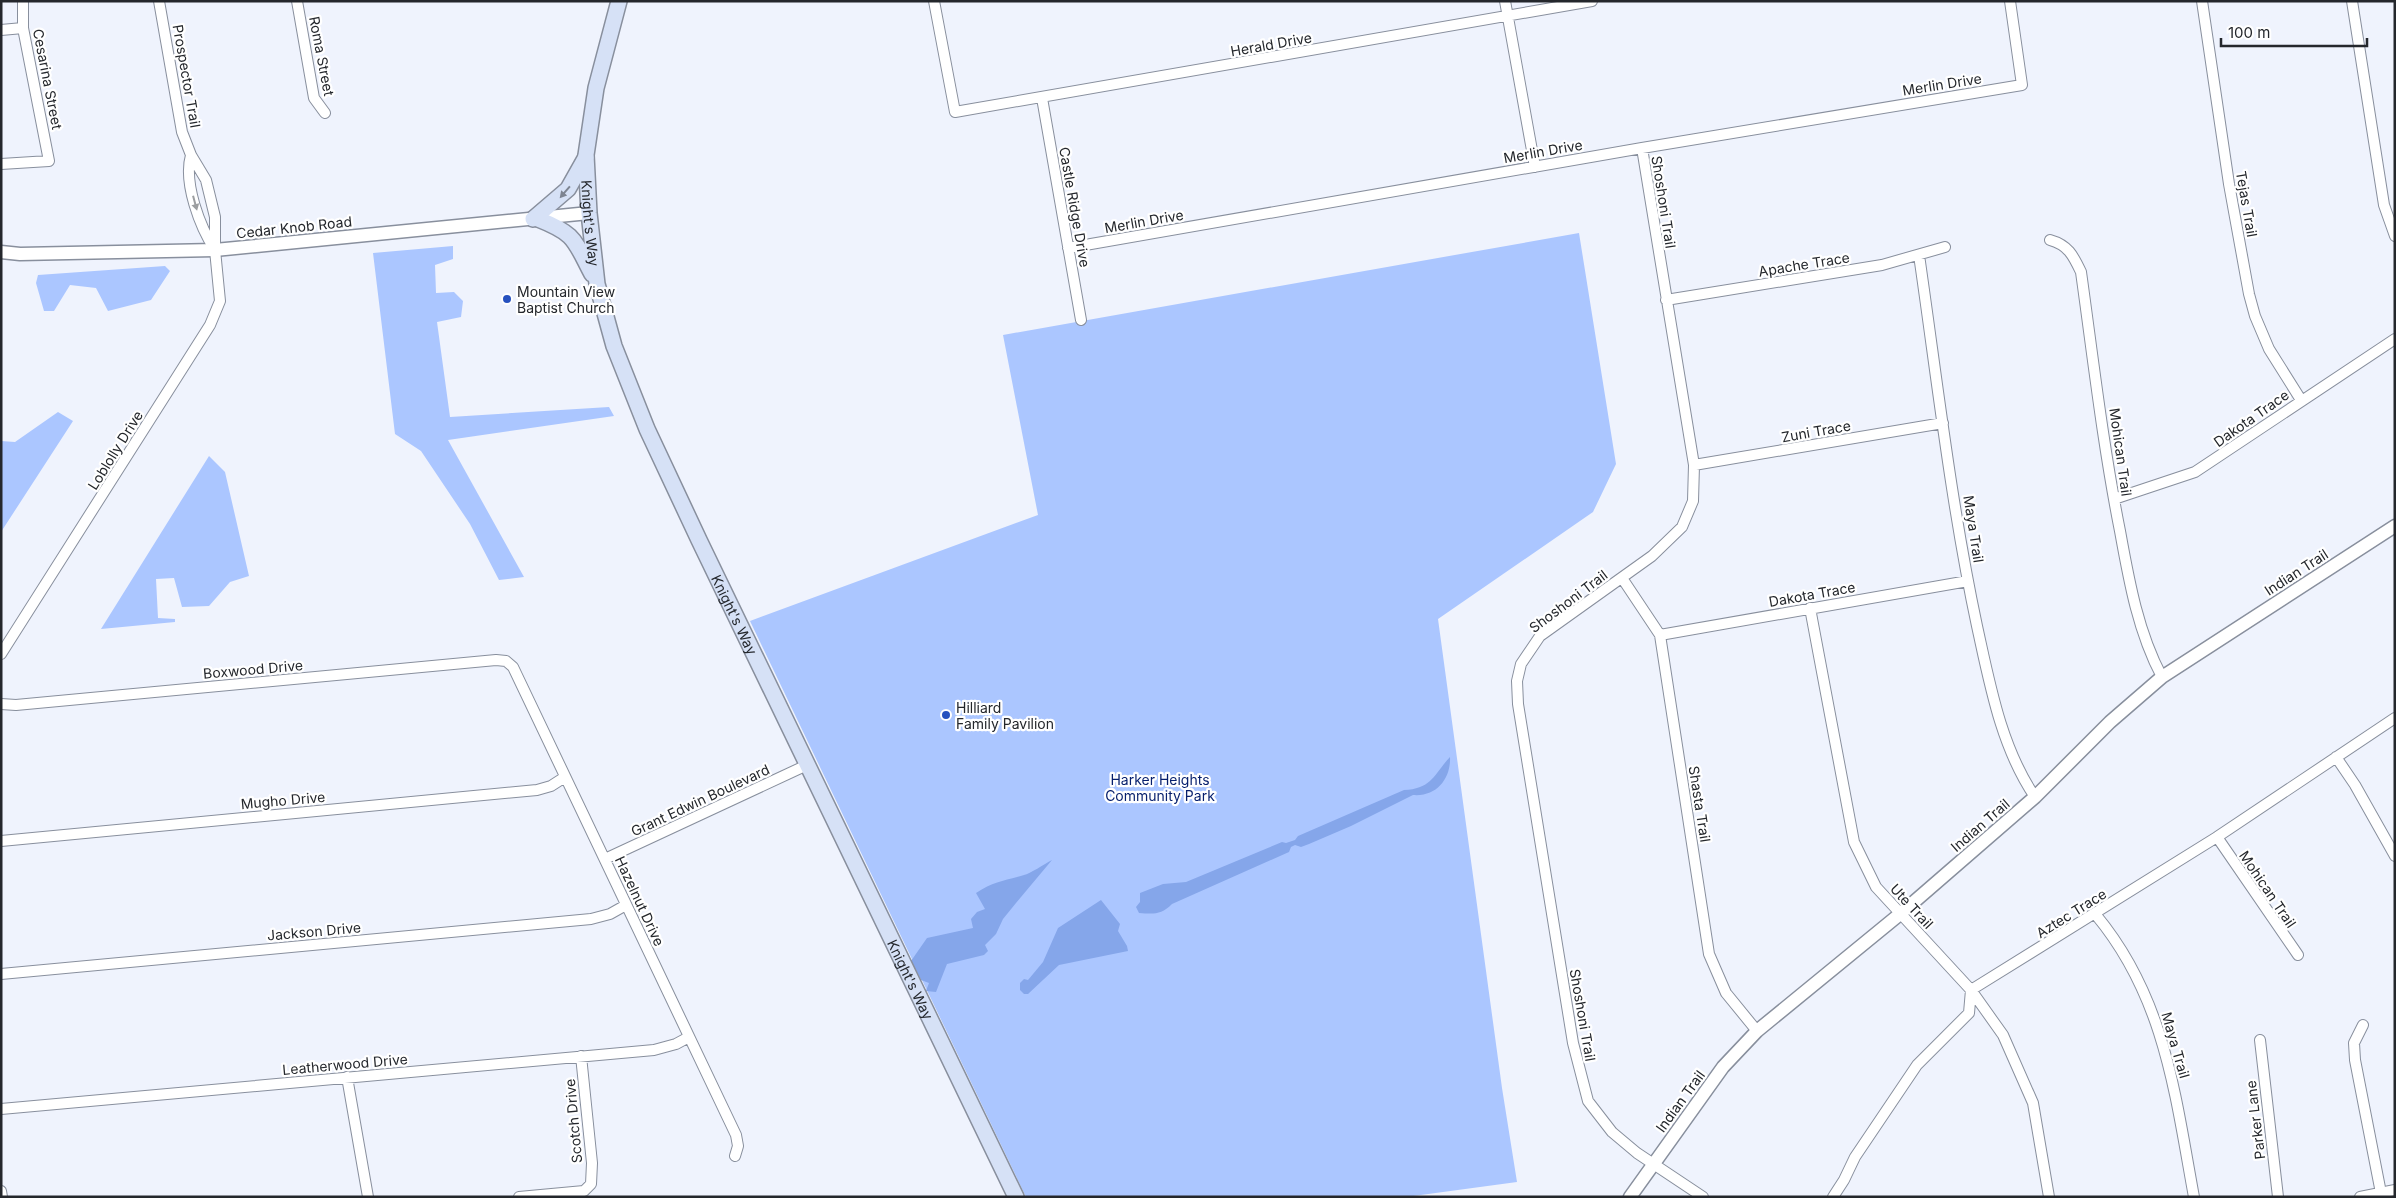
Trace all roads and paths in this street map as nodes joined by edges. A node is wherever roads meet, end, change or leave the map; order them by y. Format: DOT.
graph roads {
  1 [pos="23,1"];
  2 [pos="159,1"];
  3 [pos="297,1"];
  4 [pos="620,1"];
  5 [pos="934,1"];
  6 [pos="1505,1"];
  7 [pos="1592,1"];
  8 [pos="2010,1"];
  9 [pos="2202,1"];
  10 [pos="2352,1"];
  11 [pos="1508,16"];
  12 [pos="23,28"];
  13 [pos="1,30"];
  14 [pos="1042,98"];
  15 [pos="325,113"];
  16 [pos="1642,148"];
  17 [pos="191,155"];
  18 [pos="586,155"];
  19 [pos="1,164"];
  20 [pos="1534,167"];
  21 [pos="589,213"];
  22 [pos="536,219"];
  23 [pos="2395,236"];
  24 [pos="2050,240"];
  25 [pos="1945,247"];
  26 [pos="1068,248"];
  27 [pos="215,250"];
  28 [pos="1,252"];
  29 [pos="1919,255"];
  30 [pos="597,284"];
  31 [pos="1666,300"];
  32 [pos="1081,320"];
  33 [pos="2395,339"];
  34 [pos="2301,400"];
  35 [pos="1943,423"];
  36 [pos="1694,465"];
  37 [pos="2114,500"];
  38 [pos="2395,526"];
  39 [pos="1622,578"];
  40 [pos="1968,581"];
  41 [pos="1810,608"];
  42 [pos="1660,635"];
  43 [pos="1,654"];
  44 [pos="506,661"];
  45 [pos="2162,677"];
  46 [pos="1,704"];
  47 [pos="2395,718"];
  48 [pos="2336,757"];
  49 [pos="807,765"];
  50 [pos="565,777"];
  51 [pos="2035,797"];
  52 [pos="2217,837"];
  53 [pos="1,841"];
  54 [pos="2395,856"];
  55 [pos="604,859"];
  56 [pos="626,905"];
  57 [pos="1900,914"];
  58 [pos="2096,915"];
  59 [pos="2298,955"];
  60 [pos="1,974"];
  61 [pos="1971,990"];
  62 [pos="2363,1025"];
  63 [pos="1757,1031"];
  64 [pos="689,1037"];
  65 [pos="2260,1040"];
  66 [pos="581,1056"];
  67 [pos="347,1078"];
  68 [pos="1,1109"];
  69 [pos="735,1156"];
  70 [pos="1654,1162"];
  71 [pos="2395,1190"];
  72 [pos="1,1192"];
  73 [pos="2381,1193"];
  74 [pos="2,1197"];
  75 [pos="368,1197"];
  76 [pos="519,1197"];
  77 [pos="1016,1197"];
  78 [pos="1630,1197"];
  79 [pos="1703,1197"];
  80 [pos="1833,1197"];
  81 [pos="2049,1197"];
  82 [pos="2194,1197"];
  83 [pos="2278,1197"];
  84 [pos="2360,1197"];
  1 -- 12 [label="street, Cesarina Street"];
  2 -- 17 [label="street, Prospector Trail"];
  3 -- 15 [label="street, Roma Street"];
  4 -- 18 [label="main road, Knight's Way"];
  5 -- 14 [label="street, Herald Drive"];
  6 -- 11 [label="street"];
  7 -- 11 [label="street, Herald Drive"];
  8 -- 16 [label="street, Merlin Drive"];
  9 -- 34 [label="street, Tejas Trail"];
  10 -- 23 [label="street"];
  11 -- 14 [label="street, Herald Drive"];
  11 -- 20 [label="street"];
  12 -- 13 [label="street"];
  12 -- 19 [label="street, Cesarina Street"];
  14 -- 26 [label="street, Castle Ridge Drive"];
  16 -- 20 [label="street, Merlin Drive"];
  16 -- 31 [label="street, Shoshoni Trail"];
  17 -- 27 [label="street, Prospector Trail"];
  17 -- 27 [label="street, Prospector Trail, one-way"];
  18 -- 21 [label="main road, Knight's Way"];
  18 -- 22 [label="main road, one-way"];
  20 -- 26 [label="street, Merlin Drive"];
  21 -- 22 [label="street, Cedar Knob Road"];
  21 -- 30 [label="main road, Knight's Way"];
  22 -- 27 [label="street, Cedar Knob Road"];
  22 -- 30 [label="main road"];
  24 -- 37 [label="street, Mohican Trail"];
  25 -- 29 [label="street, Apache Trace"];
  26 -- 32 [label="street, Castle Ridge Drive"];
  27 -- 28 [label="street, Cedar Knob Road"];
  27 -- 43 [label="street, Loblolly Drive"];
  29 -- 31 [label="street, Apache Trace"];
  29 -- 35 [label="street, Maya Trail"];
  30 -- 49 [label="main road, Knight's Way"];
  31 -- 36 [label="street, Shoshoni Trail"];
  33 -- 34 [label="street, Dakota Trace"];
  34 -- 37 [label="street, Dakota Trace"];
  35 -- 36 [label="street, Zuni Trace"];
  35 -- 40 [label="street, Maya Trail"];
  36 -- 39 [label="street, Shoshoni Trail"];
  37 -- 45 [label="street, Mohican Trail"];
  38 -- 45 [label="street, Indian Trail"];
  39 -- 42 [label="street, Shasta Trail"];
  39 -- 70 [label="street, Shoshoni Trail"];
  40 -- 41 [label="street, Dakota Trace"];
  40 -- 51 [label="street, Maya Trail"];
  41 -- 42 [label="street, Dakota Trace"];
  41 -- 57 [label="street, Ute Trail"];
  42 -- 63 [label="street, Shasta Trail"];
  44 -- 46 [label="street, Boxwood Drive"];
  44 -- 50 [label="street, Hazelnut Drive"];
  45 -- 51 [label="street, Indian Trail"];
  47 -- 48 [label="street, Aztec Trace"];
  48 -- 52 [label="street, Aztec Trace"];
  48 -- 54 [label="street"];
  49 -- 55 [label="street, Grant Edwin Boulevard"];
  49 -- 77 [label="main road, Knight's Way"];
  50 -- 53 [label="street, Mugho Drive"];
  50 -- 55 [label="street, Hazelnut Drive"];
  51 -- 57 [label="street, Indian Trail"];
  52 -- 58 [label="street, Aztec Trace"];
  52 -- 59 [label="street, Mohican Trail"];
  55 -- 56 [label="street, Hazelnut Drive"];
  56 -- 60 [label="street, Jackson Drive"];
  56 -- 64 [label="street, Hazelnut Drive"];
  57 -- 61 [label="street, Ute Trail"];
  57 -- 63 [label="street, Indian Trail"];
  58 -- 61 [label="street, Aztec Trace"];
  58 -- 82 [label="street, Maya Trail"];
  61 -- 80 [label="street"];
  61 -- 81 [label="street, Ute Trail"];
  62 -- 73 [label="street"];
  63 -- 70 [label="street, Indian Trail"];
  64 -- 66 [label="street, Leatherwood Drive"];
  64 -- 69 [label="street, Hazelnut Drive"];
  65 -- 83 [label="street, Parker Lane"];
  66 -- 67 [label="street, Leatherwood Drive"];
  66 -- 76 [label="street, Scotch Drive"];
  67 -- 68 [label="street, Leatherwood Drive"];
  67 -- 75 [label="street"];
  70 -- 78 [label="street, Indian Trail"];
  70 -- 79 [label="street"];
  71 -- 73 [label="street"];
  72 -- 74 [label="street"];
  73 -- 84 [label="street"];
}
